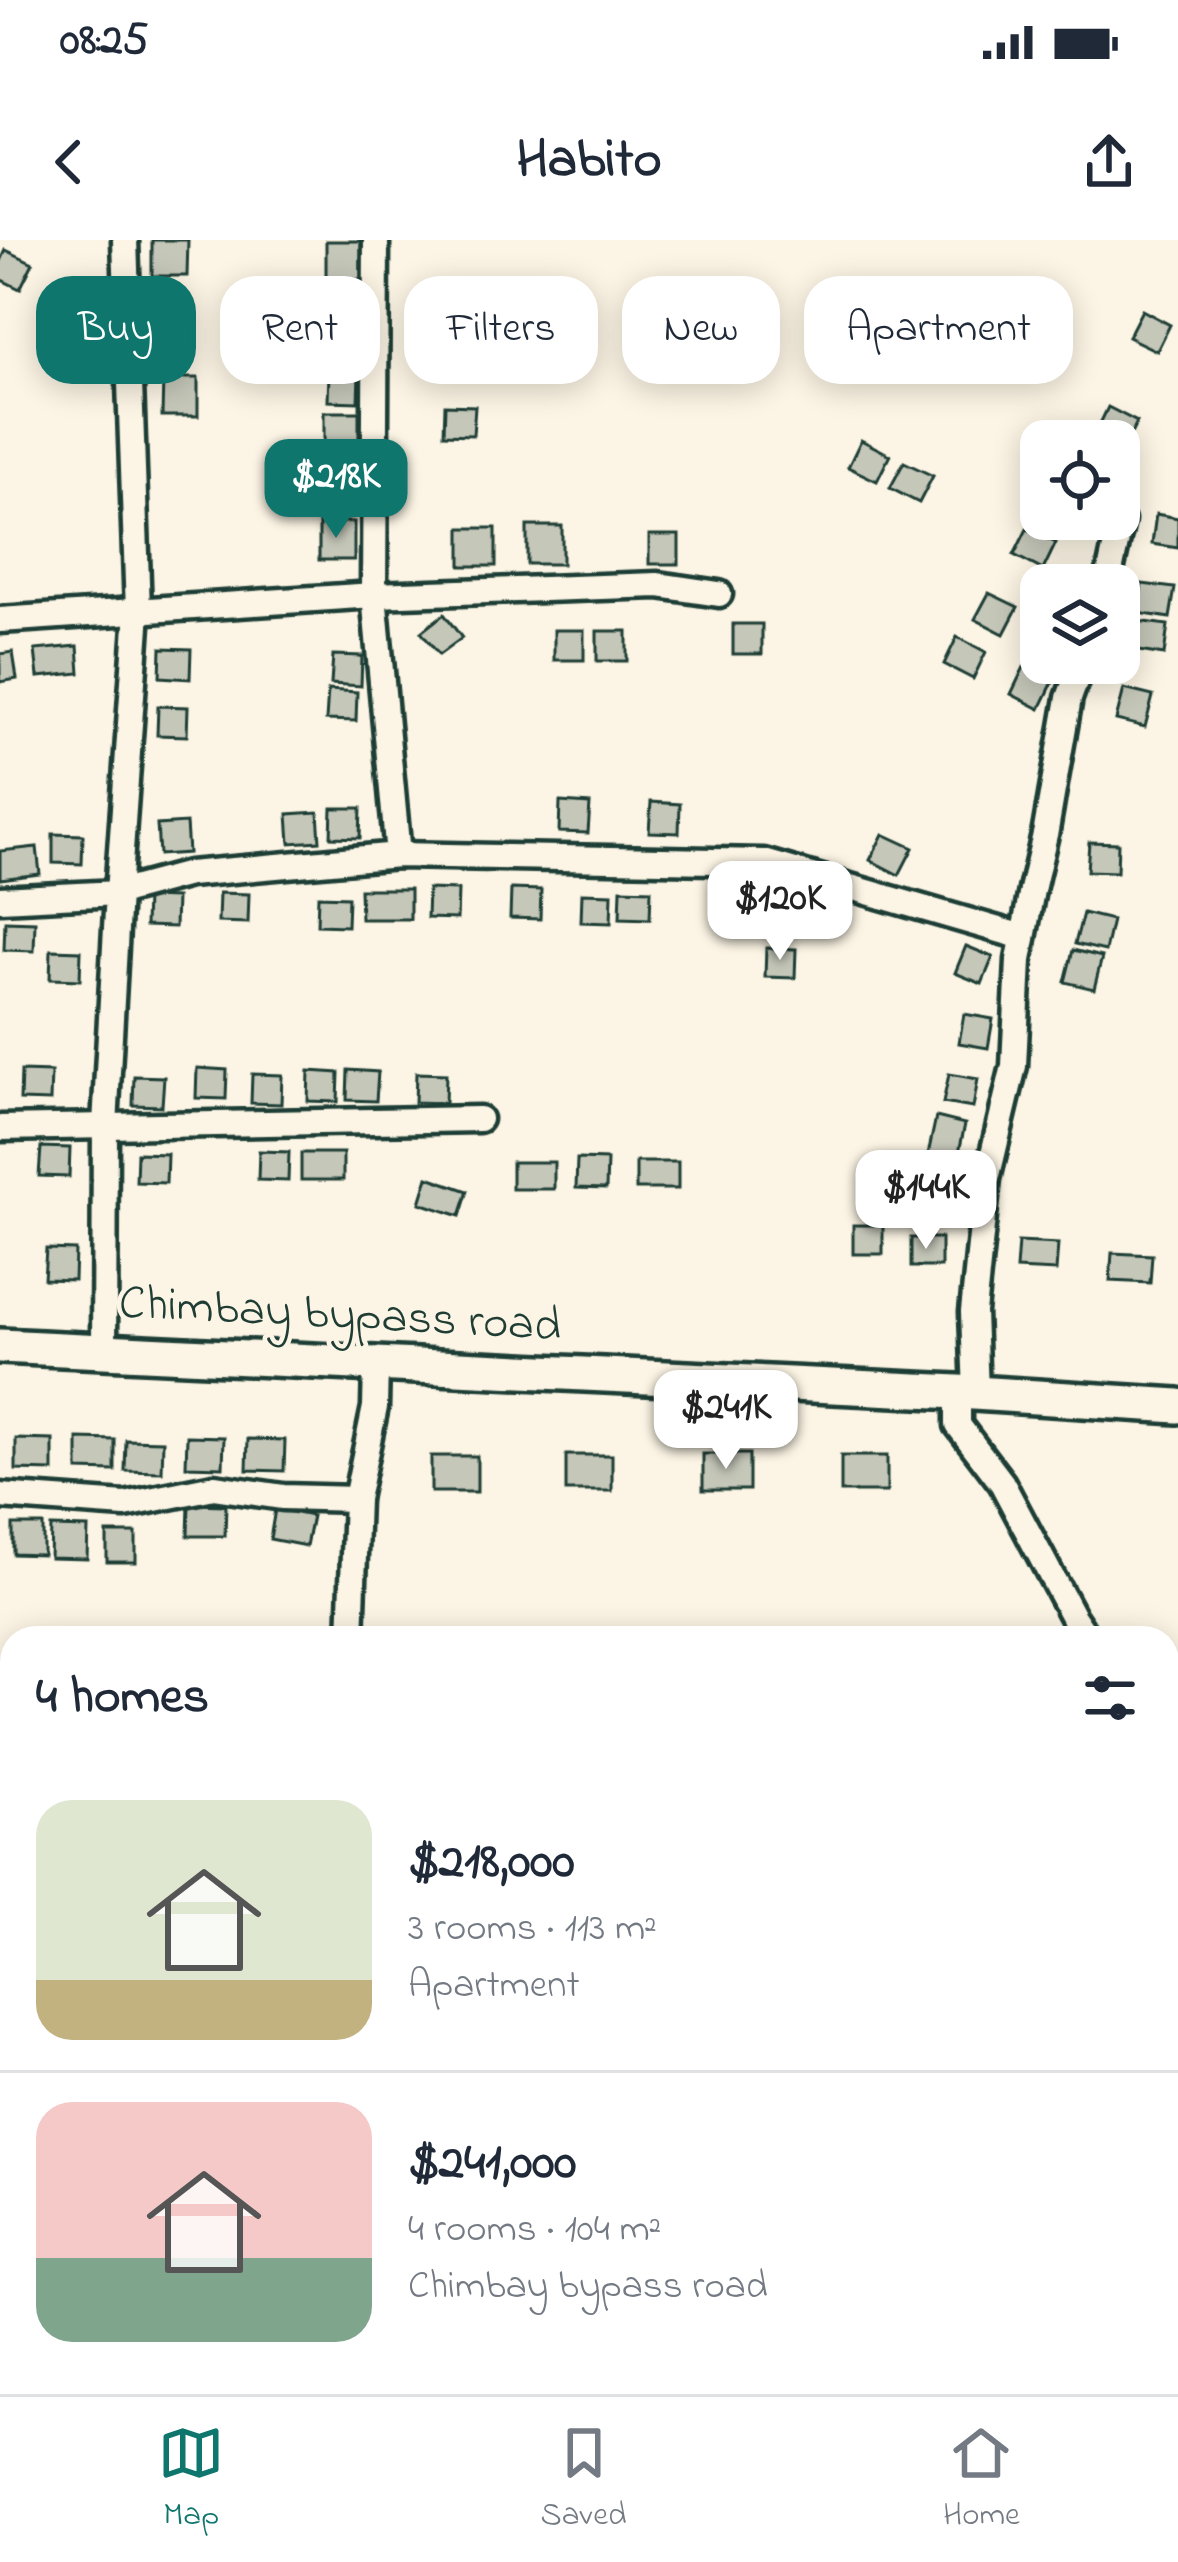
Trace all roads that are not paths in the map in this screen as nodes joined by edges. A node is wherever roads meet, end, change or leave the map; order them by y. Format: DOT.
graph roads {
  1 [pos="125,240"];
  2 [pos="376,240"];
  3 [pos="719,594"];
  4 [pos="374,595"];
  5 [pos="138,611"];
  6 [pos="0,620"];
  7 [pos="1075,684"];
  8 [pos="398,854"];
  9 [pos="118,892"];
  10 [pos="0,899"];
  11 [pos="1023,938"];
  12 [pos="479,1119"];
  13 [pos="105,1124"];
  14 [pos="0,1128"];
  15 [pos="0,1346"];
  16 [pos="104,1353"];
  17 [pos="376,1366"];
  18 [pos="967,1393"];
  19 [pos="1178,1406"];
  20 [pos="0,1496"];
  21 [pos="356,1499"];
  22 [pos="351,1626"];
  23 [pos="1079,1626"];
  1 -- 5 [label="street"];
  2 -- 4 [label="street"];
  3 -- 4 [label="street"];
  4 -- 5 [label="street"];
  4 -- 8 [label="street"];
  5 -- 6 [label="street"];
  5 -- 9 [label="street"];
  7 -- 11 [label="street"];
  8 -- 9 [label="street"];
  8 -- 11 [label="street"];
  9 -- 10 [label="street"];
  9 -- 13 [label="street"];
  11 -- 18 [label="street"];
  12 -- 13 [label="street"];
  13 -- 14 [label="street"];
  13 -- 16 [label="street"];
  15 -- 16 [label="main road, Chimbay bypass road"];
  16 -- 17 [label="main road, Chimbay bypass road"];
  17 -- 18 [label="main road, Chimbay bypass road"];
  17 -- 21 [label="street"];
  18 -- 19 [label="main road, Chimbay bypass road"];
  18 -- 23 [label="street"];
  20 -- 21 [label="street"];
  21 -- 22 [label="street"];
}
